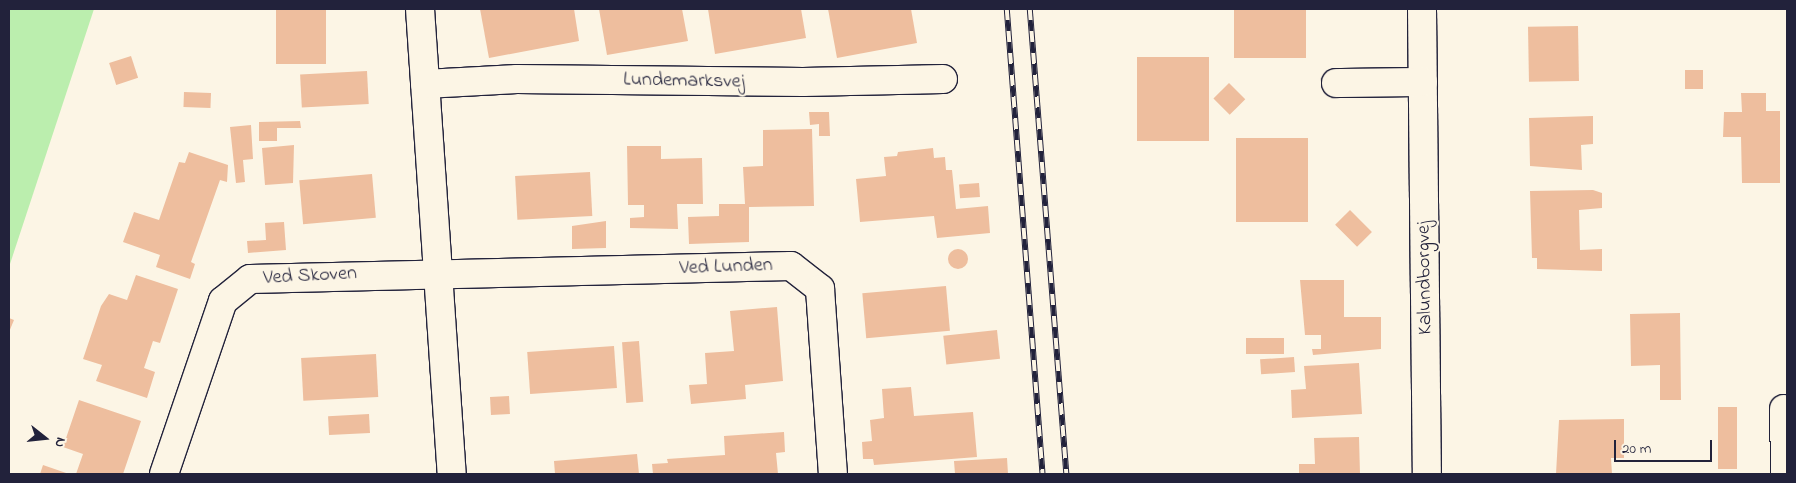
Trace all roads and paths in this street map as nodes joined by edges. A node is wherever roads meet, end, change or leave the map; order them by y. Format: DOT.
graph roads {
  1 [pos="420,9"];
  2 [pos="1422,9"];
  3 [pos="943,79"];
  4 [pos="1423,82"];
  5 [pos="1336,83"];
  6 [pos="425,84"];
  7 [pos="438,275"];
  8 [pos="1784,409"];
  9 [pos="164,474"];
  10 [pos="452,474"];
  11 [pos="833,474"];
  12 [pos="1428,474"];
  13 [pos="1785,474"];
  1 -- 6 [label="street"];
  2 -- 4 [label="street, Kalundborgvej"];
  3 -- 6 [label="street, Lundemarksvej"];
  4 -- 5 [label="street"];
  4 -- 12 [label="street, Kalundborgvej"];
  6 -- 7 [label="street"];
  7 -- 9 [label="street, Ved Skoven"];
  7 -- 10 [label="street"];
  7 -- 11 [label="street, Ved Lunden"];
  8 -- 13 [label="street"];
}
